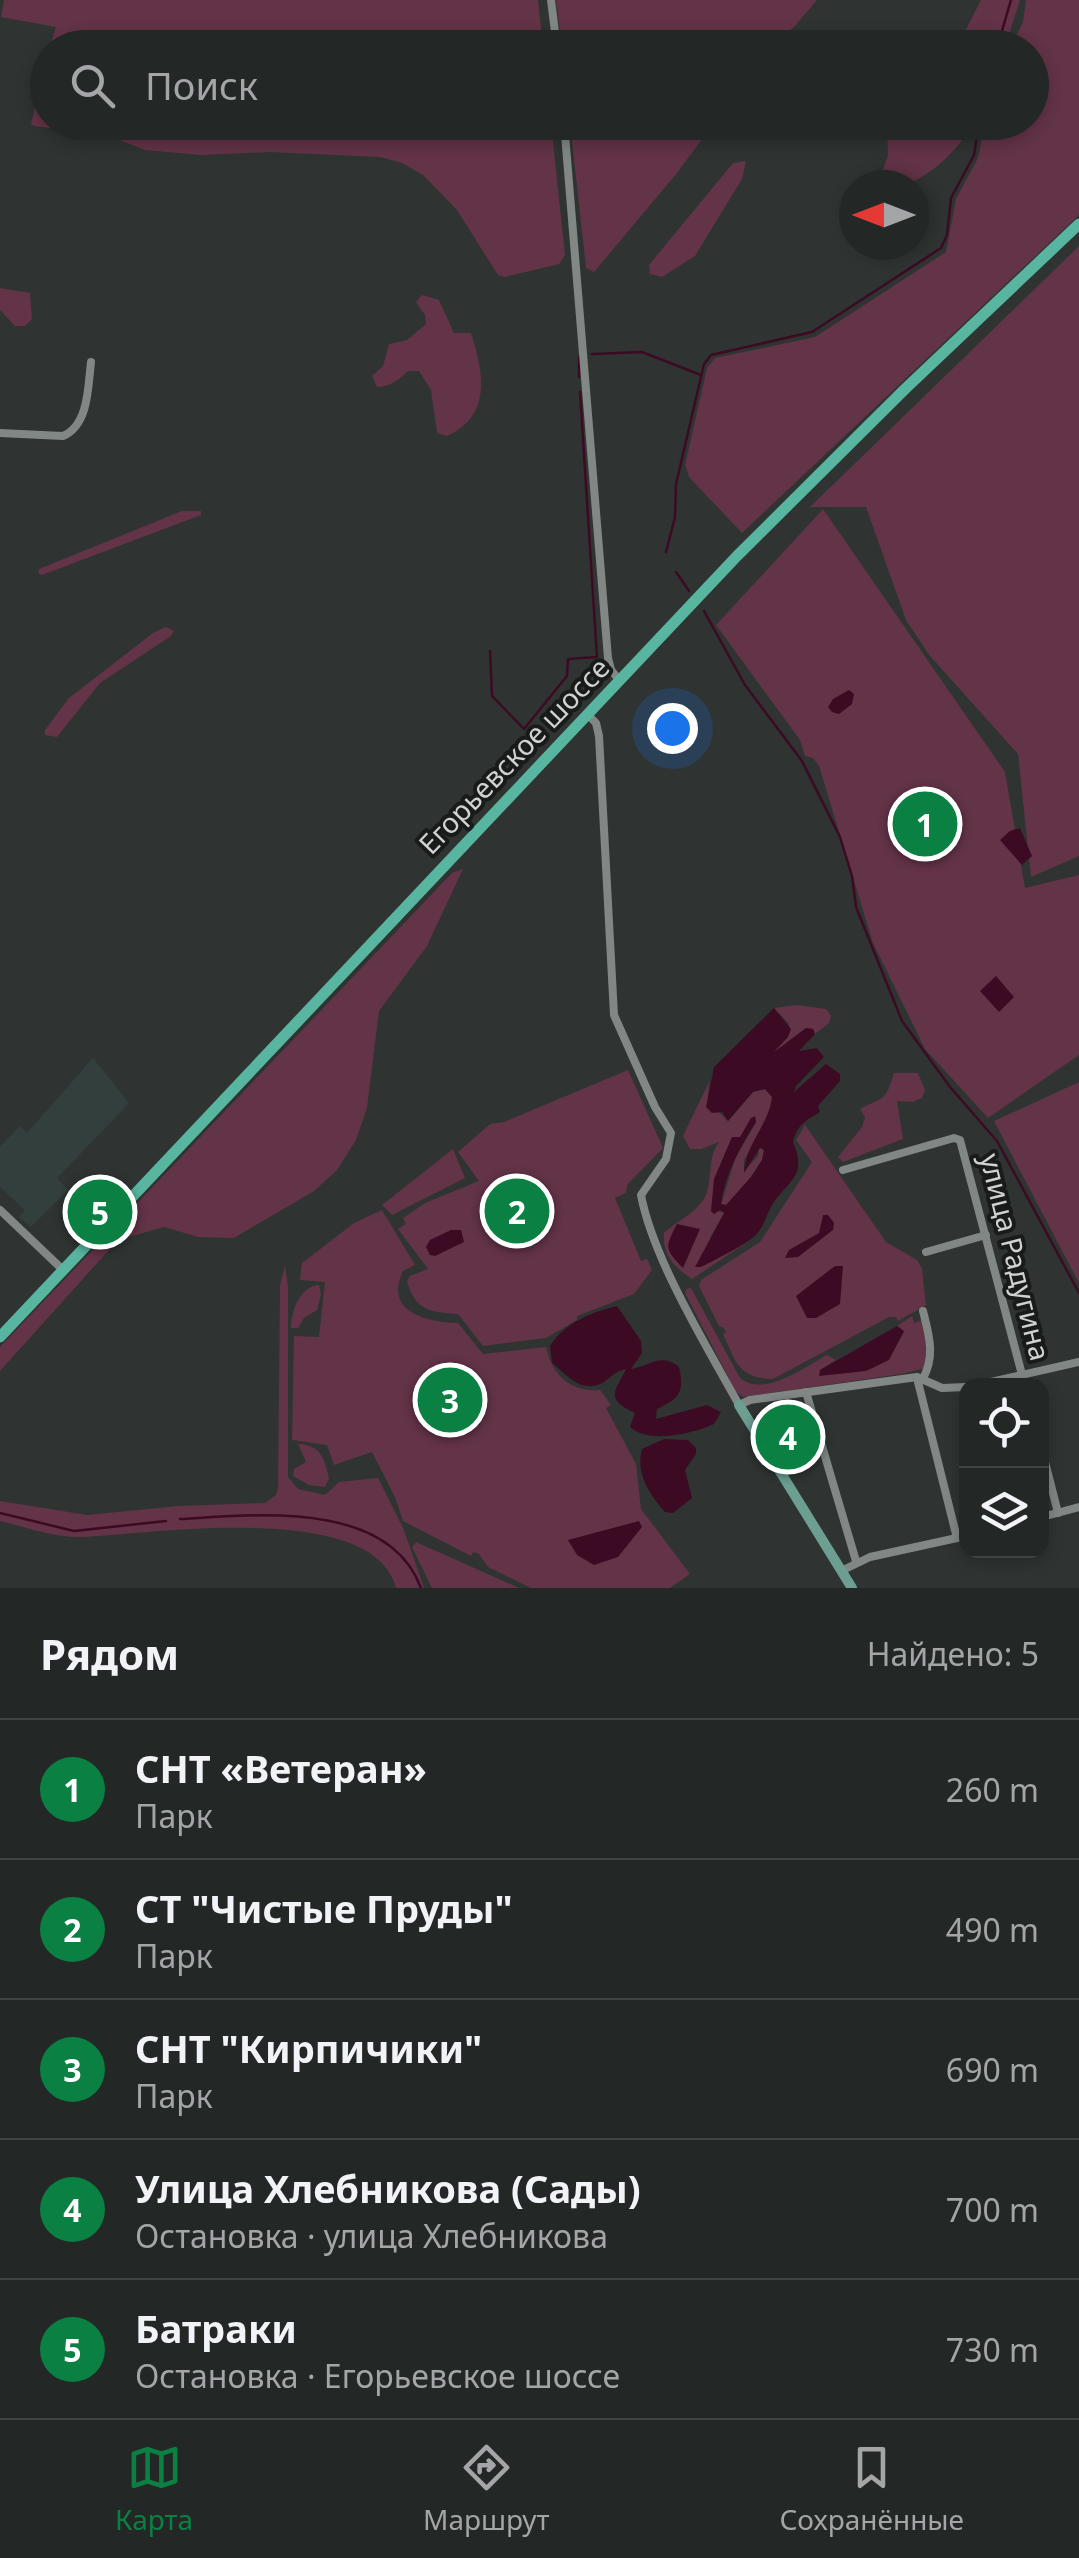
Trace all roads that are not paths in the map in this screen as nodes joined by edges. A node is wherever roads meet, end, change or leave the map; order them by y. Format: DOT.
graph roads {
  1 [pos="551,0"];
  2 [pos="555,30"];
  3 [pos="565,140"];
  4 [pos="1079,224"];
  5 [pos="92,362"];
  6 [pos="0,433"];
  7 [pos="620,681"];
  8 [pos="588,715"];
  9 [pos="843,1170"];
  10 [pos="0,1210"];
  11 [pos="986,1235"];
  12 [pos="926,1252"];
  13 [pos="63,1270"];
  14 [pos="923,1312"];
  15 [pos="0,1338"];
  16 [pos="1079,1362"];
  17 [pos="920,1378"];
  18 [pos="1022,1378"];
  19 [pos="1029,1378"];
  20 [pos="959,1387"];
  21 [pos="806,1392"];
  22 [pos="738,1405"];
  23 [pos="1047,1468"];
  24 [pos="1079,1507"];
  25 [pos="1058,1512"];
  26 [pos="1049,1515"];
  27 [pos="959,1526"];
  28 [pos="959,1538"];
  29 [pos="856,1561"];
  30 [pos="840,1570"];
  31 [pos="848,1587"];
  1 -- 2 [label="street"];
  3 -- 7 [label="street"];
  4 -- 7 [label="main road, Егорьевское шоссе"];
  5 -- 6 [label="street"];
  7 -- 8 [label="main road, Егорьевское шоссе"];
  8 -- 13 [label="main road, Егорьевское шоссе"];
  8 -- 22 [label="street"];
  9 -- 11 [label="street, улица Радугина"];
  10 -- 13 [label="street"];
  11 -- 12 [label="street"];
  11 -- 18 [label="street, улица Радугина"];
  13 -- 15 [label="main road, Егорьевское шоссе"];
  14 -- 17 [label="street"];
  16 -- 19 [label="street"];
  17 -- 20 [label="street"];
  17 -- 21 [label="street"];
  17 -- 27 [label="street"];
  21 -- 22 [label="street"];
  21 -- 29 [label="street"];
  22 -- 30 [label="street"];
  23 -- 25 [label="street"];
  24 -- 25 [label="street"];
  25 -- 26 [label="street"];
  28 -- 29 [label="street"];
  29 -- 30 [label="street"];
  30 -- 31 [label="street"];
}
